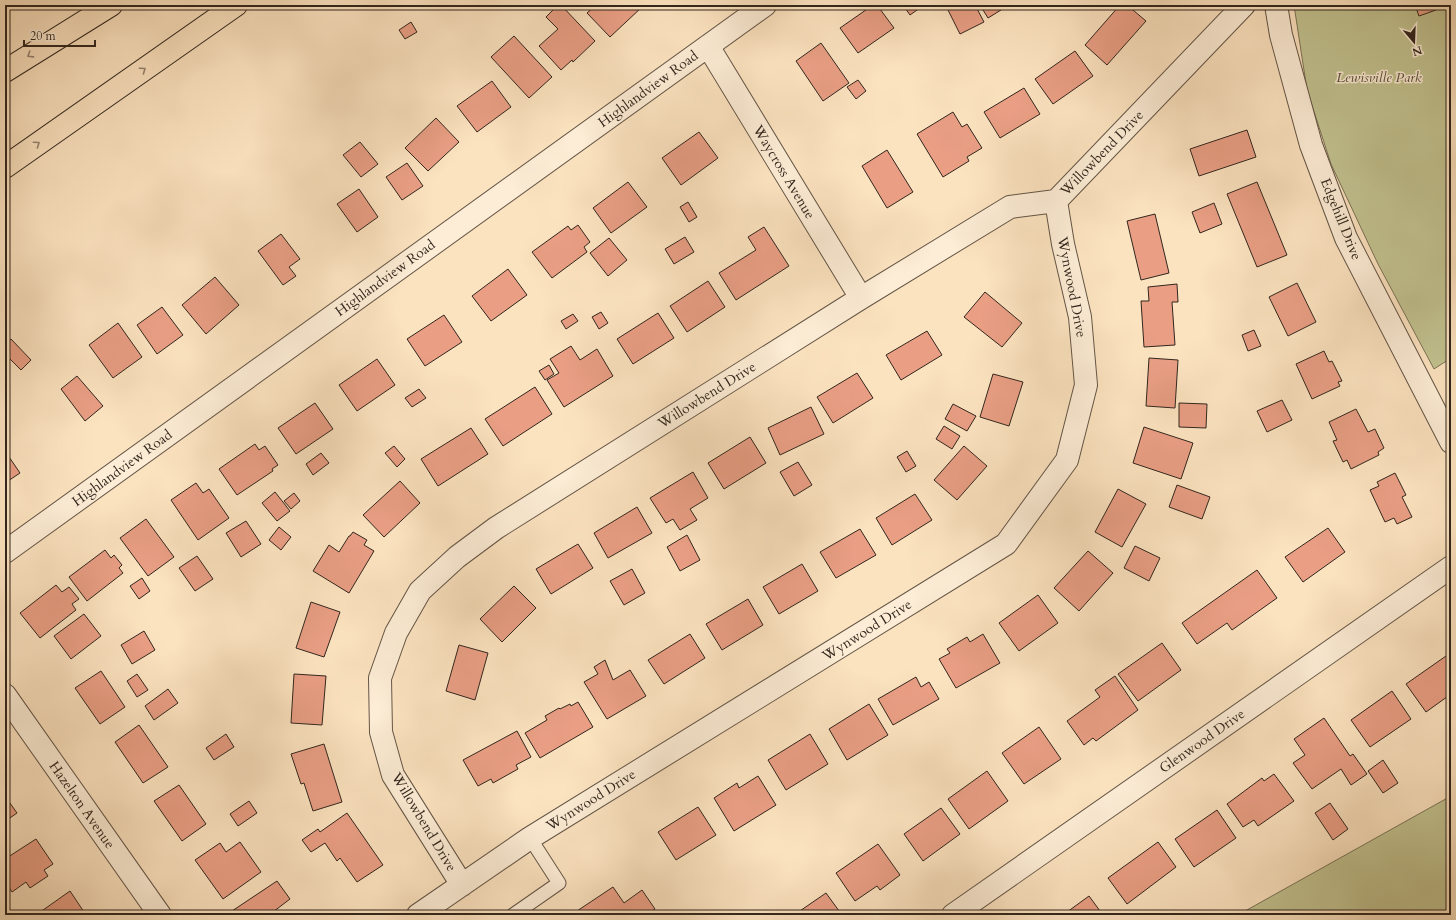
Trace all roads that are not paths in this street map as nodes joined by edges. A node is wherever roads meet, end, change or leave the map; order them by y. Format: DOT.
graph roads {
  1 [pos="111,5"];
  2 [pos="236,5"];
  3 [pos="765,5"];
  4 [pos="1244,5"];
  5 [pos="1276,5"];
  6 [pos="708,46"];
  7 [pos="5,71"];
  8 [pos="5,167"];
  9 [pos="1056,201"];
  10 [pos="861,298"];
  11 [pos="1451,442"];
  12 [pos="5,552"];
  13 [pos="1451,567"];
  14 [pos="5,694"];
  15 [pos="530,838"];
  16 [pos="462,885"];
  17 [pos="160,915"];
  18 [pos="418,915"];
  19 [pos="513,915"];
  20 [pos="953,915"];
  1 -- 7 [label="highway, one-way"];
  8 -- 2 [label="highway, one-way"];
  3 -- 6 [label="street, Highlandview Road"];
  4 -- 9 [label="street, Willowbend Drive"];
  5 -- 11 [label="street, Edgehill Drive"];
  6 -- 10 [label="street, Waycross Avenue"];
  6 -- 12 [label="street, Highlandview Road"];
  9 -- 10 [label="street, Willowbend Drive"];
  9 -- 15 [label="street, Wynwood Drive"];
  10 -- 16 [label="street, Willowbend Drive"];
  13 -- 20 [label="street, Glenwood Drive"];
  14 -- 17 [label="street, Hazelton Avenue"];
  15 -- 16 [label="street, Wynwood Drive"];
  15 -- 19 [label="lane"];
  16 -- 18 [label="street, Wynwood Drive"];
}
